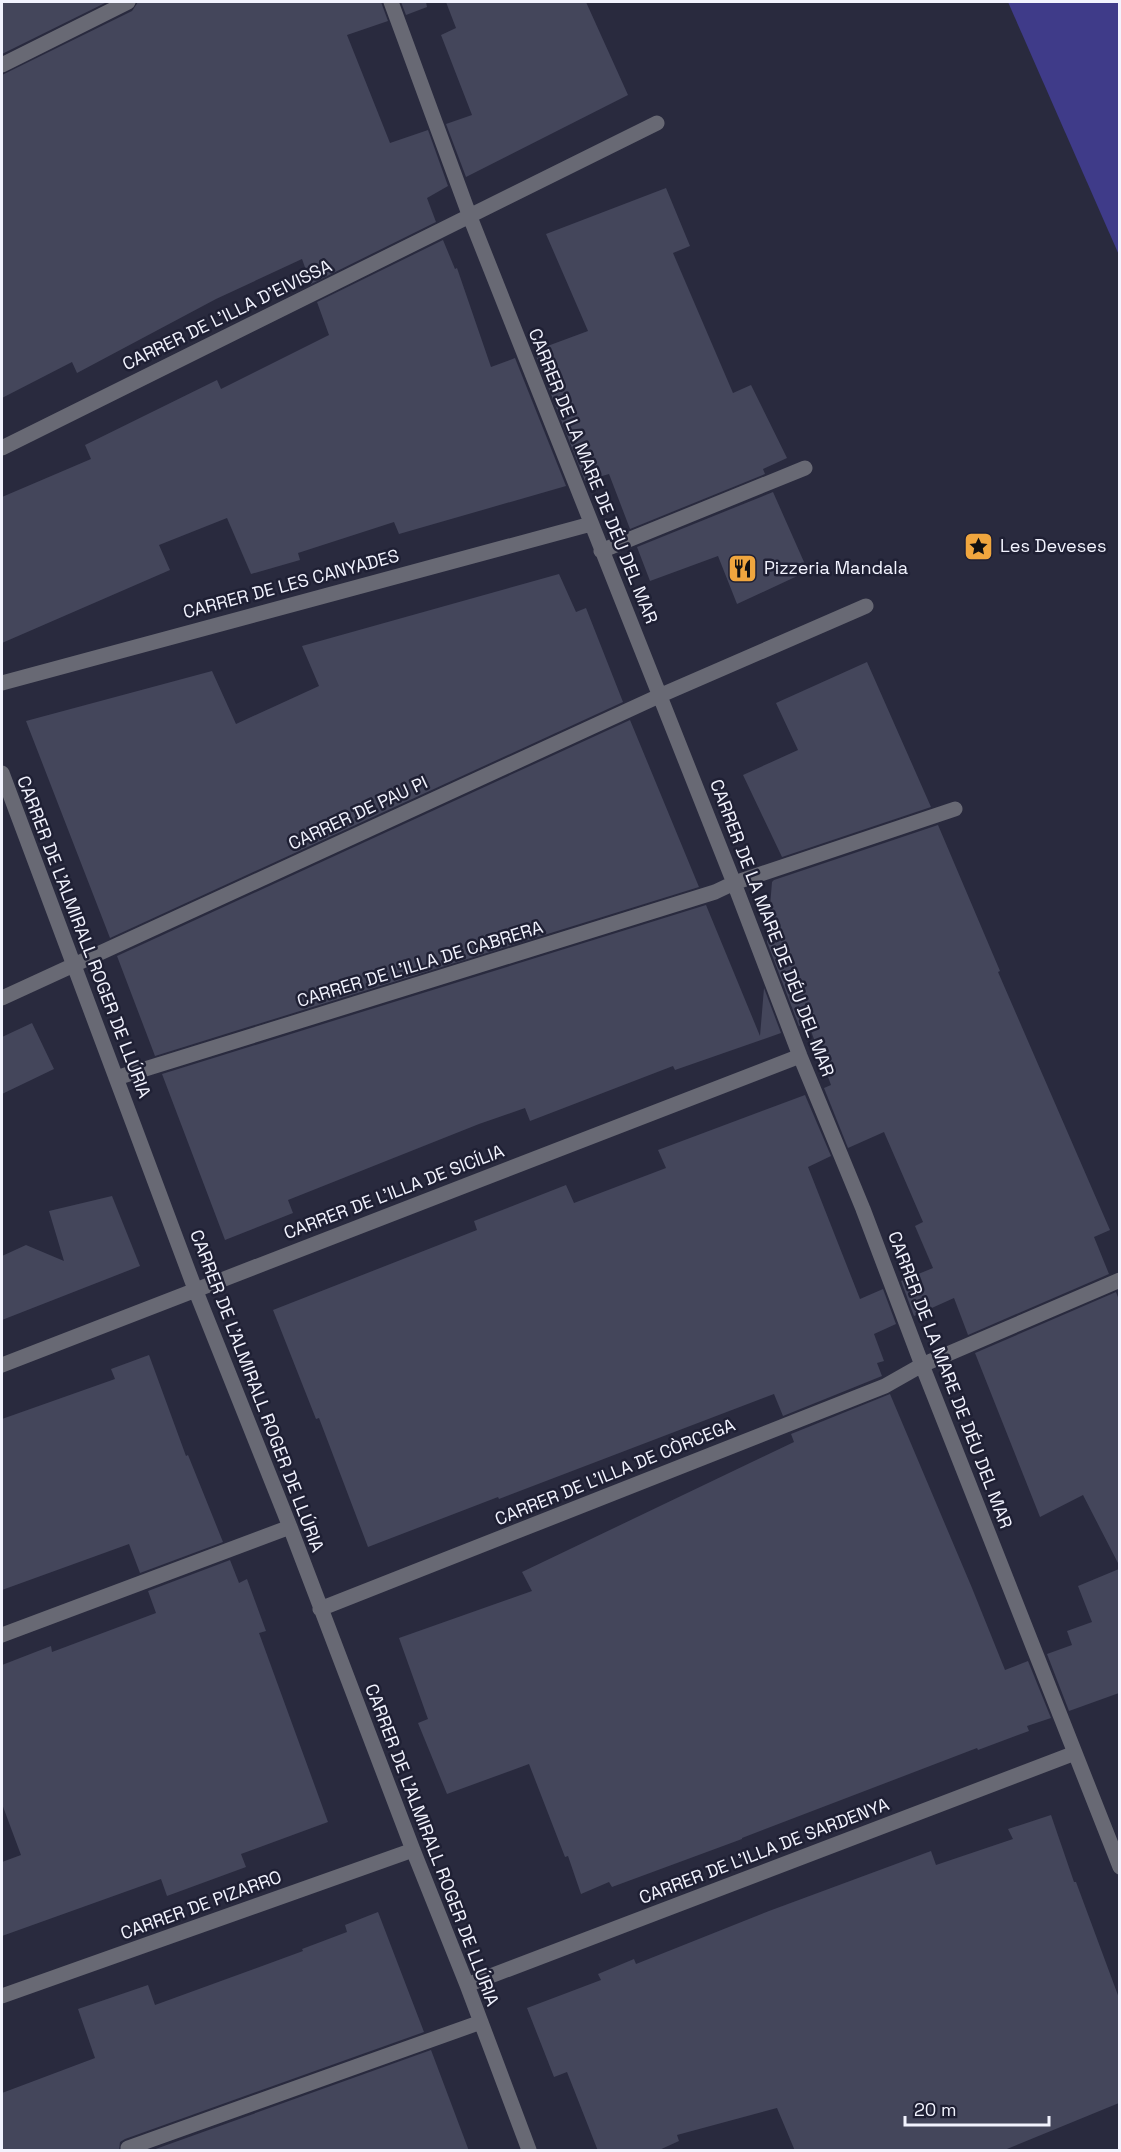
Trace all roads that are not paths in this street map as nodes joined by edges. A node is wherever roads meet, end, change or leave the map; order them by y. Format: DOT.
graph roads {
  1 [pos="128,2"];
  2 [pos="391,2"];
  3 [pos="2,65"];
  4 [pos="657,123"];
  5 [pos="470,217"];
  6 [pos="2,448"];
  7 [pos="805,468"];
  8 [pos="591,524"];
  9 [pos="601,551"];
  10 [pos="866,606"];
  11 [pos="2,683"];
  12 [pos="659,696"];
  13 [pos="2,773"];
  14 [pos="955,809"];
  15 [pos="735,883"];
  16 [pos="74,966"];
  17 [pos="2,998"];
  18 [pos="800,1056"];
  19 [pos="116,1078"];
  20 [pos="1119,1280"];
  21 [pos="195,1289"];
  22 [pos="2,1365"];
  23 [pos="922,1365"];
  24 [pos="290,1527"];
  25 [pos="320,1609"];
  26 [pos="2,1635"];
  27 [pos="1075,1753"];
  28 [pos="413,1850"];
  29 [pos="1119,1867"];
  30 [pos="467,1985"];
  31 [pos="2,1996"];
  32 [pos="481,2022"];
  33 [pos="128,2148"];
  34 [pos="529,2151"];
  1 -- 3 [label="street"];
  2 -- 5 [label="street, CARRER DE LA MARE DE DÉU DEL MAR"];
  4 -- 5 [label="street, CARRER DE L'ILLA D'EIVISSA"];
  5 -- 6 [label="street, CARRER DE L'ILLA D'EIVISSA"];
  5 -- 8 [label="street, CARRER DE LA MARE DE DÉU DEL MAR"];
  7 -- 9 [label="street"];
  8 -- 9 [label="street, CARRER DE LA MARE DE DÉU DEL MAR"];
  8 -- 11 [label="street, CARRER DE LES CANYADES"];
  9 -- 12 [label="street, CARRER DE LA MARE DE DÉU DEL MAR"];
  10 -- 12 [label="street, CARRER DE PAU PI"];
  12 -- 15 [label="street, CARRER DE LA MARE DE DÉU DEL MAR"];
  12 -- 16 [label="street, CARRER DE PAU PI"];
  13 -- 16 [label="street, CARRER DE L'ALMIRALL ROGER DE LLÚRIA"];
  14 -- 15 [label="street, CARRER DE L'ILLA DE CABRERA"];
  15 -- 18 [label="street, CARRER DE LA MARE DE DÉU DEL MAR"];
  15 -- 19 [label="street, CARRER DE L'ILLA DE CABRERA"];
  16 -- 17 [label="street, CARRER DE PAU PI"];
  16 -- 19 [label="street, CARRER DE L'ALMIRALL ROGER DE LLÚRIA"];
  18 -- 21 [label="street, CARRER DE L'ILLA DE SICÍLIA"];
  18 -- 23 [label="street, CARRER DE LA MARE DE DÉU DEL MAR"];
  19 -- 21 [label="street, CARRER DE L'ALMIRALL ROGER DE LLÚRIA"];
  20 -- 23 [label="street, CARRER DE L'ILLA DE CÒRCEGA"];
  21 -- 22 [label="street, CARRER DE L'ILLA DE SICÍLIA"];
  21 -- 24 [label="street, CARRER DE L'ALMIRALL ROGER DE LLÚRIA"];
  23 -- 25 [label="street, CARRER DE L'ILLA DE CÒRCEGA"];
  23 -- 27 [label="street, CARRER DE LA MARE DE DÉU DEL MAR"];
  24 -- 25 [label="street, CARRER DE L'ALMIRALL ROGER DE LLÚRIA"];
  24 -- 26 [label="street"];
  25 -- 28 [label="street, CARRER DE L'ALMIRALL ROGER DE LLÚRIA"];
  27 -- 29 [label="street, CARRER DE LA MARE DE DÉU DEL MAR"];
  27 -- 30 [label="street, CARRER DE L'ILLA DE SARDENYA"];
  28 -- 30 [label="street, CARRER DE L'ALMIRALL ROGER DE LLÚRIA"];
  28 -- 31 [label="street, CARRER DE PIZARRO"];
  30 -- 32 [label="street, CARRER DE L'ALMIRALL ROGER DE LLÚRIA"];
  32 -- 33 [label="street, CARRER DE L'ALMIRALL ROGER DE LLÚRIA"];
  32 -- 34 [label="street, CARRER DE L'ALMIRALL ROGER DE LLÚRIA"];
}
